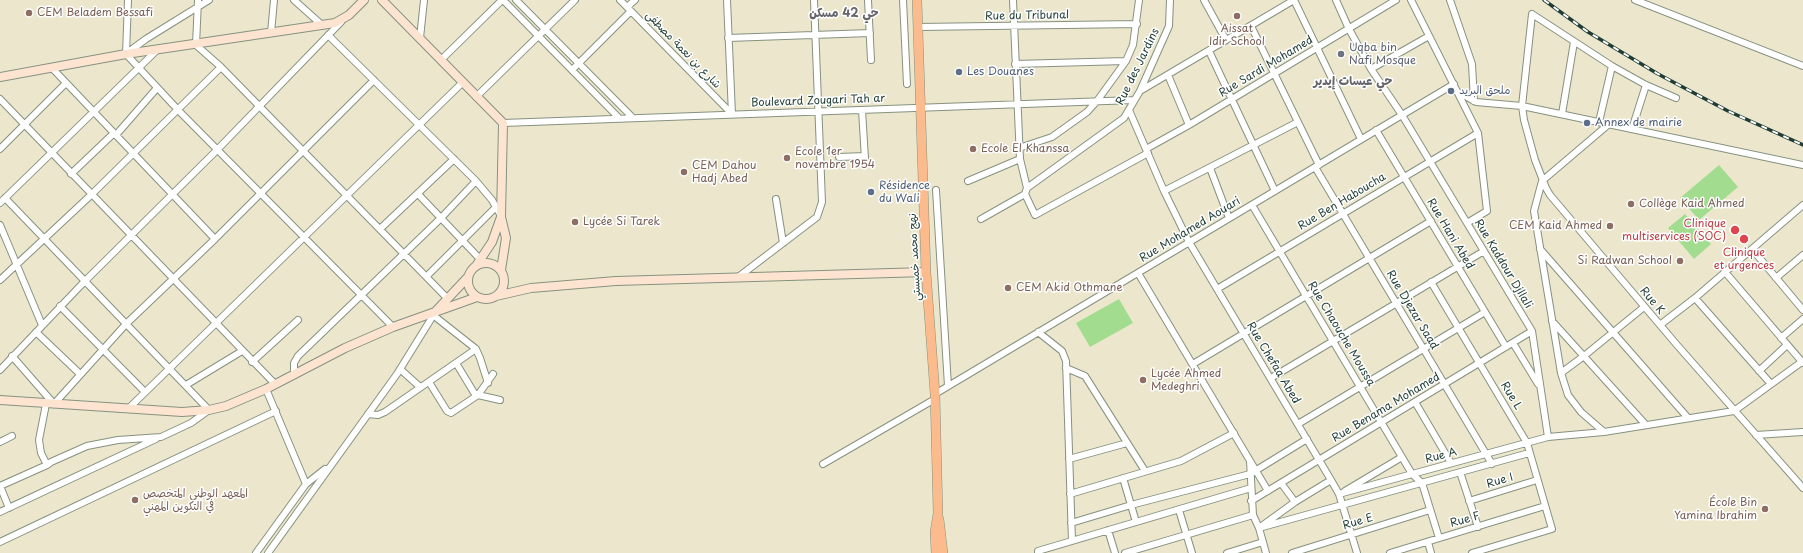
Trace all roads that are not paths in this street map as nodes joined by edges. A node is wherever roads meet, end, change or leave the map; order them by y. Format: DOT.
graph roads {
  1 [pos="128,0"];
  2 [pos="198,0"];
  3 [pos="210,0"];
  4 [pos="274,0"];
  5 [pos="294,0"];
  6 [pos="364,0"];
  7 [pos="382,0"];
  8 [pos="424,0"];
  9 [pos="503,0"];
  10 [pos="516,0"];
  11 [pos="575,0"];
  12 [pos="620,0"];
  13 [pos="635,0"];
  14 [pos="727,0"];
  15 [pos="814,0"];
  16 [pos="868,0"];
  17 [pos="903,0"];
  18 [pos="917,0"];
  19 [pos="1013,0"];
  20 [pos="1139,0"];
  21 [pos="1170,0"];
  22 [pos="1204,0"];
  23 [pos="1294,0"];
  24 [pos="1336,0"];
  25 [pos="1396,0"];
  26 [pos="1411,0"];
  27 [pos="1450,0"];
  28 [pos="1635,0"];
  29 [pos="198,7"];
  30 [pos="629,9"];
  31 [pos="342,21"];
  32 [pos="1137,24"];
  33 [pos="322,25"];
  34 [pos="1014,26"];
  35 [pos="1251,26"];
  36 [pos="918,27"];
  37 [pos="545,29"];
  38 [pos="1349,29"];
  39 [pos="271,33"];
  40 [pos="870,33"];
  41 [pos="328,35"];
  42 [pos="539,35"];
  43 [pos="816,36"];
  44 [pos="1429,36"];
  45 [pos="420,38"];
  46 [pos="728,38"];
  47 [pos="1226,40"];
  48 [pos="1574,42"];
  49 [pos="196,44"];
  50 [pos="1317,48"];
  51 [pos="156,51"];
  52 [pos="1209,51"];
  53 [pos="126,54"];
  54 [pos="441,60"];
  55 [pos="871,60"];
  56 [pos="1126,61"];
  57 [pos="579,64"];
  58 [pos="1015,64"];
  59 [pos="1612,66"];
  60 [pos="1803,66"];
  61 [pos="221,67"];
  62 [pos="52,68"];
  63 [pos="138,68"];
  64 [pos="1372,68"];
  65 [pos="572,70"];
  66 [pos="1274,74"];
  67 [pos="1168,75"];
  68 [pos="0,77"];
  69 [pos="374,80"];
  70 [pos="463,82"];
  71 [pos="66,83"];
  72 [pos="907,84"];
  73 [pos="1454,84"];
  74 [pos="1646,86"];
  75 [pos="157,88"];
  76 [pos="1140,91"];
  77 [pos="1458,92"];
  78 [pos="476,97"];
  79 [pos="1676,98"];
  80 [pos="0,99"];
  81 [pos="1134,100"];
  82 [pos="1232,100"];
  83 [pos="1098,101"];
  84 [pos="1474,101"];
  85 [pos="1018,104"];
  86 [pos="260,106"];
  87 [pos="1522,106"];
  88 [pos="921,108"];
  89 [pos="178,110"];
  90 [pos="862,110"];
  91 [pos="1129,110"];
  92 [pos="818,111"];
  93 [pos="94,112"];
  94 [pos="732,114"];
  95 [pos="1562,114"];
  96 [pos="1402,115"];
  97 [pos="619,118"];
  98 [pos="633,118"];
  99 [pos="1298,122"];
  100 [pos="1599,122"];
  101 [pos="503,123"];
  102 [pos="1609,124"];
  103 [pos="24,125"];
  104 [pos="419,125"];
  105 [pos="1190,125"];
  106 [pos="1632,129"];
  107 [pos="1376,130"];
  108 [pos="1478,133"];
  109 [pos="115,134"];
  110 [pos="1361,140"];
  111 [pos="1253,145"];
  112 [pos="1019,148"];
  113 [pos="0,149"];
  114 [pos="217,150"];
  115 [pos="304,151"];
  116 [pos="1147,151"];
  117 [pos="51,153"];
  118 [pos="133,153"];
  119 [pos="839,158"];
  120 [pos="454,159"];
  121 [pos="1020,159"];
  122 [pos="1430,162"];
  123 [pos="1803,165"];
  124 [pos="1317,166"];
  125 [pos="1210,168"];
  126 [pos="71,174"];
  127 [pos="1404,177"];
  128 [pos="476,181"];
  129 [pos="968,181"];
  130 [pos="1542,181"];
  131 [pos="1027,188"];
  132 [pos="936,190"];
  133 [pos="1164,191"];
  134 [pos="1275,191"];
  135 [pos="260,194"];
  136 [pos="418,194"];
  137 [pos="1025,194"];
  138 [pos="91,195"];
  139 [pos="173,195"];
  140 [pos="348,196"];
  141 [pos="776,199"];
  142 [pos="2,200"];
  143 [pos="1252,205"];
  144 [pos="1803,205"];
  145 [pos="496,207"];
  146 [pos="1343,214"];
  147 [pos="501,217"];
  148 [pos="441,218"];
  149 [pos="1229,218"];
  150 [pos="981,219"];
  151 [pos="1431,221"];
  152 [pos="1467,223"];
  153 [pos="0,226"];
  154 [pos="381,228"];
  155 [pos="131,236"];
  156 [pos="304,238"];
  157 [pos="44,239"];
  158 [pos="216,239"];
  159 [pos="463,242"];
  160 [pos="1189,242"];
  161 [pos="783,243"];
  162 [pos="1540,249"];
  163 [pos="1752,249"];
  164 [pos="1484,251"];
  165 [pos="1280,252"];
  166 [pos="405,254"];
  167 [pos="1803,255"];
  168 [pos="1369,258"];
  169 [pos="478,262"];
  170 [pos="16,266"];
  171 [pos="1458,266"];
  172 [pos="501,270"];
  173 [pos="926,272"];
  174 [pos="1725,272"];
  175 [pos="1138,273"];
  176 [pos="427,276"];
  177 [pos="468,277"];
  178 [pos="1776,278"];
  179 [pos="172,279"];
  180 [pos="736,279"];
  181 [pos="0,280"];
  182 [pos="85,281"];
  183 [pos="1431,282"];
  184 [pos="504,283"];
  185 [pos="531,288"];
  186 [pos="1217,289"];
  187 [pos="362,296"];
  188 [pos="496,296"];
  189 [pos="1306,296"];
  190 [pos="477,297"];
  191 [pos="447,298"];
  192 [pos="1695,298"];
  193 [pos="1396,303"];
  194 [pos="60,306"];
  195 [pos="1644,307"];
  196 [pos="1803,310"];
  197 [pos="1485,312"];
  198 [pos="435,313"];
  199 [pos="1803,319"];
  200 [pos="298,320"];
  201 [pos="1552,321"];
  202 [pos="215,323"];
  203 [pos="126,324"];
  204 [pos="42,325"];
  205 [pos="1660,325"];
  206 [pos="393,327"];
  207 [pos="1458,328"];
  208 [pos="1532,331"];
  209 [pos="36,332"];
  210 [pos="1038,332"];
  211 [pos="1613,332"];
  212 [pos="1244,333"];
  213 [pos="1781,338"];
  214 [pos="1333,341"];
  215 [pos="1513,343"];
  216 [pos="1787,345"];
  217 [pos="1506,347"];
  218 [pos="1424,348"];
  219 [pos="102,349"];
  220 [pos="476,349"];
  221 [pos="242,351"];
  222 [pos="12,356"];
  223 [pos="1584,356"];
  224 [pos="252,362"];
  225 [pos="1803,362"];
  226 [pos="456,363"];
  227 [pos="1479,363"];
  228 [pos="1193,364"];
  229 [pos="169,368"];
  230 [pos="400,368"];
  231 [pos="1066,368"];
  232 [pos="0,370"];
  233 [pos="1759,371"];
  234 [pos="1560,373"];
  235 [pos="80,374"];
  236 [pos="294,374"];
  237 [pos="493,374"];
  238 [pos="1271,378"];
  239 [pos="429,382"];
  240 [pos="488,383"];
  241 [pos="275,384"];
  242 [pos="1445,384"];
  243 [pos="1771,384"];
  244 [pos="186,385"];
  245 [pos="948,386"];
  246 [pos="1360,386"];
  247 [pos="420,387"];
  248 [pos="266,389"];
  249 [pos="1542,390"];
  250 [pos="145,392"];
  251 [pos="477,396"];
  252 [pos="935,396"];
  253 [pos="0,400"];
  254 [pos="500,400"];
  255 [pos="1415,402"];
  256 [pos="50,404"];
  257 [pos="129,408"];
  258 [pos="209,410"];
  259 [pos="276,411"];
  260 [pos="1734,411"];
  261 [pos="368,414"];
  262 [pos="1688,418"];
  263 [pos="1381,422"];
  264 [pos="1298,424"];
  265 [pos="1646,425"];
  266 [pos="1604,432"];
  267 [pos="1803,432"];
  268 [pos="1234,433"];
  269 [pos="1756,435"];
  270 [pos="12,436"];
  271 [pos="161,437"];
  272 [pos="1548,437"];
  273 [pos="1307,439"];
  274 [pos="0,442"];
  275 [pos="1527,443"];
  276 [pos="1127,444"];
  277 [pos="1529,453"];
  278 [pos="1487,454"];
  279 [pos="1402,457"];
  280 [pos="1069,459"];
  281 [pos="1319,460"];
  282 [pos="1452,463"];
  283 [pos="823,464"];
  284 [pos="1492,464"];
  285 [pos="47,465"];
  286 [pos="331,465"];
  287 [pos="1145,471"];
  288 [pos="1253,471"];
  289 [pos="1458,473"];
  290 [pos="1412,474"];
  291 [pos="1123,478"];
  292 [pos="1331,480"];
  293 [pos="1537,480"];
  294 [pos="1281,483"];
  295 [pos="1422,483"];
  296 [pos="306,484"];
  297 [pos="1251,488"];
  298 [pos="1803,488"];
  299 [pos="1268,491"];
  300 [pos="1070,494"];
  301 [pos="1339,494"];
  302 [pos="1251,501"];
  303 [pos="1469,501"];
  304 [pos="1295,502"];
  305 [pos="1131,505"];
  306 [pos="1342,505"];
  307 [pos="1545,506"];
  308 [pos="9,508"];
  309 [pos="1179,510"];
  310 [pos="1430,510"];
  311 [pos="0,512"];
  312 [pos="938,513"];
  313 [pos="1253,515"];
  314 [pos="1136,522"];
  315 [pos="1071,523"];
  316 [pos="1478,527"];
  317 [pos="1259,528"];
  318 [pos="1108,530"];
  319 [pos="1351,534"];
  320 [pos="1186,535"];
  321 [pos="1439,538"];
  322 [pos="1072,541"];
  323 [pos="0,542"];
  324 [pos="1263,542"];
  325 [pos="1428,542"];
  326 [pos="1038,552"];
  327 [pos="256,553"];
  328 [pos="268,553"];
  329 [pos="936,553"];
  330 [pos="943,553"];
  331 [pos="1114,553"];
  332 [pos="1125,553"];
  333 [pos="1192,553"];
  334 [pos="1227,553"];
  335 [pos="1266,553"];
  336 [pos="1292,553"];
  337 [pos="1357,553"];
  338 [pos="1390,553"];
  339 [pos="1432,553"];
  340 [pos="1472,553"];
  1 -- 53 [label="street"];
  2 -- 29 [label="street"];
  3 -- 29 [label="street"];
  4 -- 39 [label="street"];
  5 -- 33 [label="street"];
  6 -- 31 [label="street"];
  7 -- 45 [label="street"];
  8 -- 45 [label="street"];
  9 -- 42 [label="street"];
  9 -- 54 [label="street"];
  10 -- 37 [label="street"];
  11 -- 37 [label="street"];
  12 -- 30 [label="street, شارع بن نعمة مصطفى"];
  13 -- 30 [label="street"];
  14 -- 46 [label="street"];
  15 -- 43 [label="street"];
  16 -- 40 [label="street"];
  17 -- 72 [label="street"];
  18 -- 36 [label="main road, نهج محمد خميستي"];
  19 -- 34 [label="street"];
  20 -- 32 [label="street"];
  21 -- 76 [label="street, Rue des Jardins"];
  22 -- 47 [label="street"];
  23 -- 35 [label="street"];
  23 -- 50 [label="street"];
  24 -- 38 [label="street, Rue Kaddour Djllali"];
  25 -- 38 [label="street, Rue Sardi Mohamed"];
  26 -- 44 [label="street"];
  27 -- 84 [label="street"];
  28 -- 60 [label="street"];
  29 -- 49 [label="street"];
  29 -- 53 [label="street"];
  30 -- 57 [label="street"];
  30 -- 94 [label="street, شارع بن نعمة مصطفى"];
  31 -- 33 [label="street"];
  31 -- 41 [label="street"];
  32 -- 34 [label="street, Rue du Tribunal"];
  32 -- 56 [label="street"];
  33 -- 39 [label="street"];
  34 -- 36 [label="street, Rue du Tribunal"];
  34 -- 58 [label="street"];
  35 -- 47 [label="street"];
  35 -- 66 [label="street, Rue Djezar Saad"];
  36 -- 88 [label="main road, نهج محمد خميستي"];
  37 -- 42 [label="street"];
  37 -- 57 [label="street"];
  38 -- 50 [label="street, Rue Sardi Mohamed"];
  38 -- 64 [label="street, Rue Kaddour Djllali"];
  39 -- 49 [label="street"];
  40 -- 43 [label="street"];
  40 -- 55 [label="street"];
  41 -- 69 [label="street"];
  41 -- 86 [label="street"];
  42 -- 65 [label="street"];
  42 -- 78 [label="street"];
  43 -- 46 [label="street"];
  43 -- 92 [label="street"];
  44 -- 64 [label="street"];
  44 -- 73 [label="street"];
  45 -- 54 [label="street"];
  46 -- 94 [label="street"];
  47 -- 52 [label="street"];
  48 -- 59 [label="street"];
  48 -- 87 [label="street, Rue K"];
  48 -- 95 [label="street"];
  49 -- 51 [label="street"];
  49 -- 61 [label="street"];
  50 -- 66 [label="street, Rue Sardi Mohamed"];
  50 -- 110 [label="street"];
  51 -- 53 [label="street"];
  51 -- 63 [label="street"];
  52 -- 67 [label="street"];
  52 -- 82 [label="street"];
  53 -- 62 [label="street"];
  53 -- 63 [label="street"];
  54 -- 70 [label="street"];
  56 -- 58 [label="street"];
  56 -- 83 [label="street"];
  57 -- 65 [label="street"];
  57 -- 98 [label="street"];
  58 -- 85 [label="street"];
  59 -- 74 [label="street"];
  59 -- 100 [label="street"];
  61 -- 86 [label="street"];
  61 -- 89 [label="street"];
  62 -- 68 [label="street"];
  62 -- 71 [label="street"];
  63 -- 75 [label="street"];
  63 -- 93 [label="street"];
  64 -- 96 [label="street, Rue Kaddour Djllali"];
  65 -- 97 [label="street"];
  66 -- 82 [label="street, Rue Sardi Mohamed"];
  66 -- 99 [label="street, Rue Djezar Saad"];
  67 -- 76 [label="street"];
  67 -- 105 [label="street"];
  69 -- 104 [label="street"];
  69 -- 115 [label="street"];
  70 -- 78 [label="street"];
  70 -- 104 [label="street"];
  71 -- 93 [label="street"];
  71 -- 103 [label="street"];
  73 -- 77 [label="street"];
  73 -- 96 [label="street, Rue Mohamed Aouari"];
  74 -- 79 [label="street"];
  74 -- 106 [label="street"];
  75 -- 89 [label="street"];
  75 -- 109 [label="street"];
  76 -- 81 [label="street, Rue des Jardins"];
  77 -- 84 [label="street"];
  77 -- 108 [label="street"];
  78 -- 101 [label="street"];
  80 -- 103 [label="street"];
  81 -- 83 [label="street, Boulevard Zougari Tah ar"];
  81 -- 91 [label="street, Rue des Jardins"];
  82 -- 105 [label="street, Rue Sardi Mohamed"];
  82 -- 111 [label="street"];
  83 -- 85 [label="street, Boulevard Zougari Tah ar"];
  83 -- 112 [label="street"];
  84 -- 87 [label="street"];
  85 -- 88 [label="street, Boulevard Zougari Tah ar"];
  85 -- 112 [label="street"];
  86 -- 114 [label="street"];
  86 -- 115 [label="street"];
  87 -- 95 [label="street"];
  87 -- 130 [label="street, Rue K"];
  88 -- 90 [label="street, Boulevard Zougari Tah ar"];
  88 -- 173 [label="main road, نهج محمد خميستي"];
  89 -- 114 [label="street"];
  89 -- 118 [label="street"];
  90 -- 92 [label="street, Boulevard Zougari Tah ar"];
  90 -- 119 [label="street"];
  91 -- 116 [label="street, Rue Chefaa Abed"];
  91 -- 131 [label="street, Rue des Jardins"];
  92 -- 94 [label="street, Boulevard Zougari Tah ar"];
  92 -- 161 [label="street"];
  93 -- 109 [label="street"];
  93 -- 117 [label="street"];
  94 -- 98 [label="street, Boulevard Zougari Tah ar"];
  95 -- 100 [label="street"];
  96 -- 107 [label="street, Rue Mohamed Aouari"];
  96 -- 122 [label="street, Rue Kaddour Djllali"];
  97 -- 98 [label="street, Boulevard Zougari Tah ar"];
  97 -- 101 [label="street, Boulevard Zougari Tah ar"];
  99 -- 111 [label="street"];
  99 -- 124 [label="street, Rue Djezar Saad"];
  100 -- 102 [label="street"];
  101 -- 147 [label="street"];
  102 -- 106 [label="street"];
  102 -- 130 [label="street"];
  103 -- 113 [label="street"];
  103 -- 117 [label="street"];
  104 -- 120 [label="street"];
  104 -- 140 [label="street"];
  105 -- 116 [label="street, Rue Sardi Mohamed"];
  106 -- 123 [label="street"];
  107 -- 110 [label="street, Rue Mohamed Aouari"];
  107 -- 127 [label="street, Rue Hani Abed"];
  108 -- 122 [label="street, Rue Ben Haboucha"];
  108 -- 152 [label="street"];
  109 -- 118 [label="street"];
  109 -- 126 [label="street"];
  110 -- 124 [label="street, Rue Mohamed Aouari"];
  111 -- 125 [label="street"];
  111 -- 134 [label="street"];
  112 -- 121 [label="street"];
  114 -- 135 [label="street"];
  114 -- 139 [label="street"];
  115 -- 135 [label="street"];
  115 -- 140 [label="street"];
  116 -- 133 [label="street, Rue Chefaa Abed"];
  116 -- 137 [label="street, Rue Sardi Mohamed"];
  117 -- 126 [label="street"];
  117 -- 142 [label="street"];
  118 -- 138 [label="street"];
  118 -- 139 [label="street"];
  120 -- 128 [label="street"];
  120 -- 136 [label="street"];
  121 -- 129 [label="street"];
  121 -- 131 [label="street"];
  122 -- 127 [label="street, Rue Ben Haboucha"];
  122 -- 152 [label="street, Rue Kaddour Djllali"];
  124 -- 134 [label="street, Rue Mohamed Aouari"];
  124 -- 146 [label="street, Rue Djezar Saad"];
  125 -- 133 [label="street"];
  125 -- 149 [label="street"];
  126 -- 138 [label="street"];
  127 -- 146 [label="street, Rue Ben Haboucha"];
  127 -- 151 [label="street, Rue Hani Abed"];
  128 -- 145 [label="street"];
  128 -- 148 [label="street"];
  130 -- 162 [label="street"];
  130 -- 195 [label="street, Rue K"];
  131 -- 137 [label="street"];
  132 -- 245 [label="street"];
  133 -- 160 [label="street, Rue Chefaa Abed"];
  134 -- 143 [label="street, Rue Mohamed Aouari"];
  135 -- 156 [label="street"];
  135 -- 158 [label="street"];
  136 -- 148 [label="street"];
  136 -- 154 [label="street"];
  137 -- 150 [label="street"];
  138 -- 155 [label="street"];
  138 -- 157 [label="street"];
  139 -- 155 [label="street"];
  139 -- 158 [label="street"];
  140 -- 154 [label="street"];
  140 -- 156 [label="street"];
  141 -- 161 [label="street"];
  142 -- 157 [label="street"];
  143 -- 149 [label="street, Rue Mohamed Aouari"];
  143 -- 165 [label="street, Rue Chaouche Moussa"];
  144 -- 163 [label="street"];
  145 -- 147 [label="street"];
  145 -- 159 [label="street"];
  146 -- 165 [label="street, Rue Ben Haboucha"];
  146 -- 168 [label="street, Rue Djezar Saad"];
  147 -- 169 [label="street"];
  147 -- 172 [label="street"];
  148 -- 159 [label="street"];
  148 -- 166 [label="street"];
  149 -- 160 [label="street, Rue Mohamed Aouari"];
  151 -- 168 [label="street"];
  151 -- 171 [label="street, Rue Hani Abed"];
  152 -- 164 [label="street, Rue Kaddour Djllali"];
  153 -- 170 [label="street"];
  154 -- 166 [label="street"];
  155 -- 179 [label="street"];
  155 -- 182 [label="street"];
  156 -- 187 [label="street"];
  156 -- 202 [label="street"];
  157 -- 170 [label="street"];
  157 -- 182 [label="street"];
  158 -- 179 [label="street"];
  159 -- 169 [label="street"];
  159 -- 176 [label="street"];
  160 -- 175 [label="street, Rue Mohamed Aouari"];
  160 -- 186 [label="street, Rue Chefaa Abed"];
  161 -- 180 [label="street"];
  162 -- 201 [label="street"];
  162 -- 211 [label="street"];
  163 -- 174 [label="street"];
  163 -- 178 [label="street"];
  164 -- 171 [label="street"];
  164 -- 208 [label="street, Rue Kaddour Djllali"];
  165 -- 186 [label="street, Rue Ben Haboucha"];
  165 -- 189 [label="street, Rue Chaouche Moussa"];
  166 -- 176 [label="street"];
  166 -- 187 [label="street"];
  167 -- 178 [label="street"];
  168 -- 189 [label="street"];
  168 -- 193 [label="street, Rue Djezar Saad"];
  169 -- 172 [label="street"];
  169 -- 177 [label="street"];
  170 -- 181 [label="street"];
  170 -- 204 [label="street"];
  171 -- 183 [label="street"];
  171 -- 197 [label="street, Rue Hani Abed"];
  172 -- 184 [label="street"];
  173 -- 180 [label="street"];
  173 -- 252 [label="main road, نهج محمد خميستي"];
  174 -- 192 [label="street"];
  174 -- 213 [label="street"];
  175 -- 210 [label="street, Rue Mohamed Aouari"];
  175 -- 228 [label="street"];
  176 -- 191 [label="street"];
  177 -- 190 [label="street"];
  177 -- 191 [label="street"];
  178 -- 196 [label="street"];
  179 -- 202 [label="street"];
  179 -- 203 [label="street"];
  180 -- 185 [label="street"];
  182 -- 194 [label="street"];
  182 -- 203 [label="street"];
  183 -- 193 [label="street"];
  183 -- 207 [label="street, Rue L"];
  184 -- 185 [label="street"];
  184 -- 188 [label="street"];
  185 -- 188 [label="street"];
  186 -- 212 [label="street, Rue Chefaa Abed"];
  187 -- 206 [label="street"];
  187 -- 236 [label="street"];
  188 -- 190 [label="street"];
  189 -- 212 [label="street"];
  189 -- 214 [label="street, Rue Chaouche Moussa"];
  190 -- 198 [label="street"];
  191 -- 198 [label="street"];
  192 -- 205 [label="street"];
  192 -- 233 [label="street"];
  193 -- 214 [label="street"];
  193 -- 218 [label="street, Rue Djezar Saad"];
  194 -- 204 [label="street"];
  194 -- 219 [label="street"];
  195 -- 205 [label="street, Rue K"];
  195 -- 211 [label="street"];
  197 -- 207 [label="street"];
  197 -- 217 [label="street, Rue Hani Abed"];
  198 -- 206 [label="street"];
  198 -- 220 [label="street"];
  198 -- 230 [label="street"];
  199 -- 213 [label="street"];
  200 -- 224 [label="street"];
  201 -- 223 [label="street"];
  201 -- 234 [label="street"];
  202 -- 221 [label="street"];
  202 -- 229 [label="street"];
  203 -- 219 [label="street"];
  203 -- 229 [label="street"];
  204 -- 209 [label="street"];
  205 -- 260 [label="street, Rue K"];
  206 -- 236 [label="street"];
  207 -- 218 [label="street"];
  207 -- 227 [label="street, Rue L"];
  208 -- 215 [label="street, Rue Benama Mohamed"];
  208 -- 249 [label="street, Rue Kaddour Djllali"];
  209 -- 222 [label="street"];
  209 -- 235 [label="street"];
  210 -- 231 [label="street"];
  210 -- 245 [label="street, Rue Mohamed Aouari"];
  211 -- 223 [label="street"];
  211 -- 262 [label="street"];
  212 -- 228 [label="street"];
  212 -- 238 [label="street, Rue Chefaa Abed"];
  213 -- 216 [label="street"];
  214 -- 238 [label="street"];
  214 -- 246 [label="street, Rue Chaouche Moussa"];
  215 -- 217 [label="street, Rue Benama Mohamed"];
  215 -- 249 [label="street"];
  216 -- 225 [label="street"];
  216 -- 233 [label="street"];
  217 -- 227 [label="street, Rue Benama Mohamed"];
  218 -- 242 [label="street, Rue Djezar Saad"];
  218 -- 246 [label="street"];
  219 -- 235 [label="street"];
  219 -- 250 [label="street"];
  220 -- 226 [label="street"];
  220 -- 240 [label="street"];
  221 -- 224 [label="street"];
  221 -- 244 [label="street"];
  222 -- 232 [label="street"];
  222 -- 256 [label="street"];
  223 -- 234 [label="street"];
  223 -- 265 [label="street"];
  224 -- 241 [label="street"];
  225 -- 243 [label="street"];
  226 -- 239 [label="street"];
  226 -- 251 [label="street"];
  227 -- 242 [label="street, Rue Benama Mohamed"];
  227 -- 275 [label="street, Rue L"];
  228 -- 268 [label="street"];
  229 -- 244 [label="street"];
  229 -- 250 [label="street"];
  230 -- 247 [label="street"];
  230 -- 261 [label="street"];
  231 -- 276 [label="street"];
  231 -- 280 [label="street"];
  233 -- 243 [label="street"];
  234 -- 266 [label="street"];
  235 -- 256 [label="street"];
  236 -- 241 [label="street"];
  237 -- 240 [label="street"];
  238 -- 264 [label="street, Rue Chefaa Abed"];
  239 -- 247 [label="street"];
  239 -- 251 [label="street"];
  240 -- 251 [label="street"];
  241 -- 248 [label="street"];
  242 -- 255 [label="street, Rue Benama Mohamed"];
  242 -- 278 [label="street, Rue Djezar Saad"];
  243 -- 260 [label="street"];
  244 -- 258 [label="street"];
  245 -- 252 [label="street, Rue Mohamed Aouari"];
  246 -- 263 [label="street, Rue Chaouche Moussa"];
  246 -- 264 [label="street"];
  247 -- 261 [label="street"];
  248 -- 258 [label="street"];
  248 -- 259 [label="street"];
  249 -- 272 [label="street, Rue Kaddour Djllali"];
  250 -- 257 [label="street"];
  251 -- 254 [label="street"];
  252 -- 283 [label="street, Rue Mohamed Aouari"];
  252 -- 312 [label="main road, نهج محمد خميستي"];
  253 -- 256 [label="street"];
  255 -- 263 [label="street, Rue Benama Mohamed"];
  255 -- 282 [label="street"];
  256 -- 257 [label="street"];
  256 -- 285 [label="street"];
  257 -- 258 [label="street"];
  258 -- 271 [label="street"];
  259 -- 296 [label="street"];
  259 -- 323 [label="street"];
  260 -- 262 [label="street, Rue A"];
  260 -- 269 [label="street, Rue K"];
  261 -- 286 [label="street"];
  262 -- 265 [label="street, Rue A"];
  263 -- 279 [label="street, Rue Chaouche Moussa"];
  263 -- 281 [label="street, Rue Benama Mohamed"];
  264 -- 273 [label="street, Rue Chefaa Abed"];
  265 -- 266 [label="street, Rue A"];
  266 -- 272 [label="street, Rue A"];
  267 -- 269 [label="street"];
  268 -- 287 [label="street"];
  268 -- 288 [label="street"];
  269 -- 298 [label="street, Rue K"];
  270 -- 274 [label="street"];
  271 -- 285 [label="street"];
  271 -- 308 [label="street"];
  272 -- 275 [label="street, Rue A"];
  273 -- 281 [label="street, Rue Chefaa Abed"];
  273 -- 288 [label="street"];
  275 -- 277 [label="street, Rue L"];
  275 -- 278 [label="street, Rue A"];
  276 -- 280 [label="street"];
  276 -- 287 [label="street"];
  277 -- 284 [label="street"];
  277 -- 293 [label="street, Rue L"];
  278 -- 282 [label="street, Rue A"];
  278 -- 284 [label="street, Rue Djezar Saad"];
  279 -- 290 [label="street, Rue Chaouche Moussa"];
  279 -- 301 [label="street"];
  280 -- 300 [label="street"];
  281 -- 292 [label="street, Rue Chefaa Abed"];
  281 -- 294 [label="street, Rue Benama Mohamed"];
  282 -- 289 [label="street"];
  282 -- 290 [label="street, Rue A"];
  284 -- 289 [label="street"];
  285 -- 308 [label="street"];
  286 -- 296 [label="street"];
  286 -- 328 [label="street"];
  287 -- 291 [label="street"];
  288 -- 297 [label="street"];
  288 -- 299 [label="street"];
  288 -- 305 [label="street"];
  289 -- 295 [label="street"];
  289 -- 303 [label="street"];
  290 -- 295 [label="street, Rue Chaouche Moussa"];
  290 -- 301 [label="street, Rue A"];
  291 -- 300 [label="street"];
  291 -- 305 [label="street"];
  292 -- 301 [label="street, Rue Chefaa Abed"];
  292 -- 304 [label="street"];
  293 -- 303 [label="street, Rue I"];
  293 -- 307 [label="street, Rue L"];
  294 -- 299 [label="street, Rue Benama Mohamed"];
  294 -- 304 [label="street"];
  295 -- 306 [label="street"];
  295 -- 310 [label="street"];
  296 -- 327 [label="street"];
  297 -- 302 [label="street"];
  297 -- 309 [label="street"];
  299 -- 302 [label="street, Rue Benama Mohamed"];
  300 -- 315 [label="street"];
  301 -- 306 [label="street, Rue Chefaa Abed"];
  302 -- 313 [label="street"];
  303 -- 316 [label="street"];
  304 -- 317 [label="street"];
  305 -- 314 [label="street"];
  305 -- 315 [label="street"];
  306 -- 317 [label="street"];
  306 -- 319 [label="street, Rue Chefaa Abed"];
  307 -- 316 [label="street, Rue F"];
  307 -- 340 [label="street, Rue L"];
  308 -- 311 [label="street"];
  309 -- 314 [label="street"];
  309 -- 320 [label="street"];
  310 -- 319 [label="street, Rue E"];
  310 -- 321 [label="street"];
  312 -- 329 [label="main road"];
  312 -- 330 [label="main road"];
  313 -- 317 [label="street"];
  313 -- 320 [label="street"];
  314 -- 318 [label="street"];
  315 -- 322 [label="street"];
  316 -- 321 [label="street, Rue F"];
  317 -- 324 [label="street"];
  318 -- 322 [label="street"];
  318 -- 331 [label="street"];
  319 -- 336 [label="street, Rue E"];
  319 -- 337 [label="street, Rue Chefaa Abed"];
  320 -- 332 [label="street"];
  320 -- 333 [label="street"];
  321 -- 325 [label="street, Rue F"];
  322 -- 326 [label="street"];
  324 -- 334 [label="street"];
  324 -- 335 [label="street"];
  325 -- 338 [label="street, Rue F"];
  325 -- 339 [label="street"];
}
